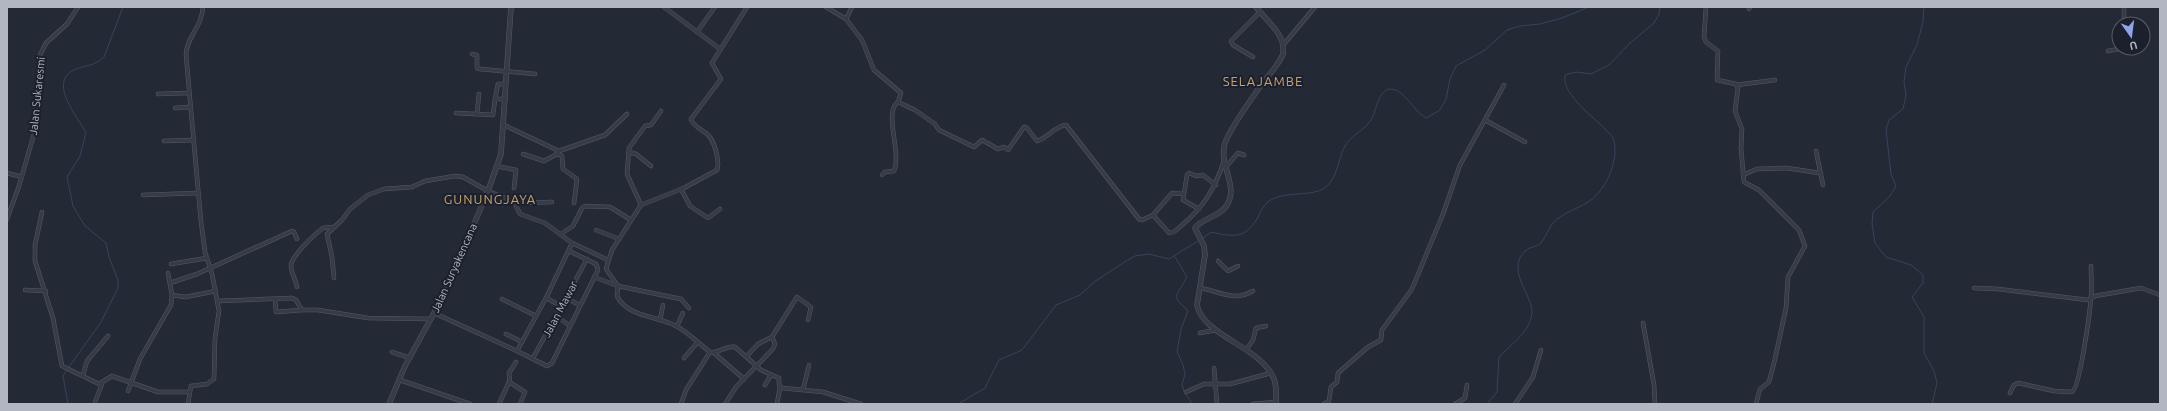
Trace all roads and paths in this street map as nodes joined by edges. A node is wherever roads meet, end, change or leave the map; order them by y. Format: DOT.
graph roads {
  1 [pos="78,7"];
  2 [pos="203,7"];
  3 [pos="511,7"];
  4 [pos="664,7"];
  5 [pos="715,7"];
  6 [pos="747,7"];
  7 [pos="826,7"];
  8 [pos="852,7"];
  9 [pos="1256,7"];
  10 [pos="1315,7"];
  11 [pos="1706,7"];
  12 [pos="1260,12"];
  13 [pos="846,19"];
  14 [pos="697,32"];
  15 [pos="1284,44"];
  16 [pos="720,49"];
  17 [pos="2111,50"];
  18 [pos="2108,51"];
  19 [pos="472,54"];
  20 [pos="1253,57"];
  21 [pos="506,71"];
  22 [pos="535,74"];
  23 [pos="1775,80"];
  24 [pos="505,84"];
  25 [pos="1504,85"];
  26 [pos="1736,85"];
  27 [pos="188,93"];
  28 [pos="158,94"];
  29 [pos="479,94"];
  30 [pos="495,99"];
  31 [pos="506,99"];
  32 [pos="898,102"];
  33 [pos="190,107"];
  34 [pos="175,108"];
  35 [pos="661,111"];
  36 [pos="456,113"];
  37 [pos="477,114"];
  38 [pos="627,114"];
  39 [pos="1485,120"];
  40 [pos="504,125"];
  41 [pos="194,140"];
  42 [pos="164,141"];
  43 [pos="1525,142"];
  44 [pos="1816,151"];
  45 [pos="629,152"];
  46 [pos="558,153"];
  47 [pos="523,154"];
  48 [pos="1244,155"];
  49 [pos="1224,162"];
  50 [pos="496,166"];
  51 [pos="651,166"];
  52 [pos="1225,168"];
  53 [pos="7,173"];
  54 [pos="1820,173"];
  55 [pos="882,175"];
  56 [pos="1743,175"];
  57 [pos="22,177"];
  58 [pos="1216,185"];
  59 [pos="1823,185"];
  60 [pos="514,188"];
  61 [pos="681,189"];
  62 [pos="488,191"];
  63 [pos="198,193"];
  64 [pos="1183,194"];
  65 [pos="143,195"];
  66 [pos="552,202"];
  67 [pos="515,203"];
  68 [pos="574,203"];
  69 [pos="641,205"];
  70 [pos="720,209"];
  71 [pos="1199,209"];
  72 [pos="42,212"];
  73 [pos="1153,215"];
  74 [pos="7,218"];
  75 [pos="708,218"];
  76 [pos="631,220"];
  77 [pos="704,222"];
  78 [pos="334,227"];
  79 [pos="596,230"];
  80 [pos="560,234"];
  81 [pos="297,239"];
  82 [pos="619,239"];
  83 [pos="572,243"];
  84 [pos="569,251"];
  85 [pos="207,258"];
  86 [pos="587,259"];
  87 [pos="608,260"];
  88 [pos="1218,261"];
  89 [pos="171,264"];
  90 [pos="1238,266"];
  91 [pos="2091,266"];
  92 [pos="210,268"];
  93 [pos="168,274"];
  94 [pos="334,278"];
  95 [pos="594,278"];
  96 [pos="170,283"];
  97 [pos="618,286"];
  98 [pos="297,288"];
  99 [pos="1201,288"];
  100 [pos="1974,288"];
  101 [pos="25,290"];
  102 [pos="46,291"];
  103 [pos="216,291"];
  104 [pos="1253,292"];
  105 [pos="2160,294"];
  106 [pos="172,295"];
  107 [pos="565,297"];
  108 [pos="546,298"];
  109 [pos="2091,298"];
  110 [pos="275,299"];
  111 [pos="502,299"];
  112 [pos="218,301"];
  113 [pos="579,305"];
  114 [pos="663,305"];
  115 [pos="561,306"];
  116 [pos="689,308"];
  117 [pos="302,310"];
  118 [pos="434,313"];
  119 [pos="683,313"];
  120 [pos="536,316"];
  121 [pos="431,319"];
  122 [pos="554,319"];
  123 [pos="660,320"];
  124 [pos="808,320"];
  125 [pos="1643,322"];
  126 [pos="570,326"];
  127 [pos="677,326"];
  128 [pos="1266,326"];
  129 [pos="1216,330"];
  130 [pos="1200,333"];
  131 [pos="506,334"];
  132 [pos="108,336"];
  133 [pos="772,337"];
  134 [pos="522,342"];
  135 [pos="697,343"];
  136 [pos="1246,350"];
  137 [pos="1541,350"];
  138 [pos="517,351"];
  139 [pos="392,352"];
  140 [pos="712,352"];
  141 [pos="747,356"];
  142 [pos="410,358"];
  143 [pos="533,358"];
  144 [pos="684,358"];
  145 [pos="516,362"];
  146 [pos="809,365"];
  147 [pos="757,366"];
  148 [pos="1214,368"];
  149 [pos="1271,373"];
  150 [pos="81,374"];
  151 [pos="771,375"];
  152 [pos="744,379"];
  153 [pos="400,380"];
  154 [pos="510,382"];
  155 [pos="1216,383"];
  156 [pos="102,384"];
  157 [pos="130,384"];
  158 [pos="765,385"];
  159 [pos="1467,385"];
  160 [pos="780,387"];
  161 [pos="803,390"];
  162 [pos="128,391"];
  163 [pos="189,392"];
  164 [pos="1186,392"];
  165 [pos="2010,393"];
  166 [pos="96,402"];
  167 [pos="1276,403"];
  168 [pos="1327,403"];
  169 [pos="188,404"];
  170 [pos="389,404"];
  171 [pos="470,404"];
  172 [pos="499,404"];
  173 [pos="520,404"];
  174 [pos="681,404"];
  175 [pos="725,404"];
  176 [pos="777,404"];
  177 [pos="860,404"];
  178 [pos="1217,404"];
  179 [pos="1253,404"];
  180 [pos="1455,404"];
  181 [pos="1515,404"];
  182 [pos="1655,404"];
  183 [pos="1756,404"];
  1 -- 57 [label="street, Jalan Sukaresmi"];
  2 -- 27 [label="street"];
  3 -- 21 [label="street, Jalan Suryakencana"];
  4 -- 14 [label="street"];
  5 -- 14 [label="street"];
  6 -- 16 [label="street"];
  7 -- 13 [label="street"];
  8 -- 13 [label="street"];
  9 -- 12 [label="street"];
  10 -- 15 [label="street"];
  11 -- 26 [label="street"];
  12 -- 15 [label="street"];
  12 -- 20 [label="street"];
  13 -- 32 [label="street"];
  14 -- 16 [label="street"];
  15 -- 49 [label="street"];
  16 -- 61 [label="street"];
  17 -- 18 [label="street"];
  19 -- 21 [label="street"];
  21 -- 22 [label="street"];
  21 -- 24 [label="street, Jalan Suryakencana"];
  23 -- 26 [label="street"];
  24 -- 30 [label="street"];
  24 -- 31 [label="street, Jalan Suryakencana"];
  25 -- 39 [label="street"];
  26 -- 56 [label="street"];
  27 -- 28 [label="street"];
  27 -- 33 [label="street"];
  29 -- 37 [label="street"];
  30 -- 31 [label="street"];
  30 -- 37 [label="street"];
  31 -- 40 [label="street, Jalan Suryakencana"];
  32 -- 55 [label="street"];
  32 -- 73 [label="street"];
  33 -- 34 [label="street"];
  33 -- 41 [label="street"];
  35 -- 45 [label="street"];
  36 -- 37 [label="street"];
  38 -- 46 [label="street"];
  39 -- 43 [label="street"];
  39 -- 168 [label="street"];
  40 -- 46 [label="street"];
  40 -- 50 [label="street, Jalan Suryakencana"];
  41 -- 42 [label="street"];
  41 -- 63 [label="street"];
  44 -- 54 [label="street"];
  45 -- 51 [label="street"];
  45 -- 69 [label="street"];
  46 -- 47 [label="street"];
  46 -- 68 [label="street"];
  48 -- 52 [label="street"];
  49 -- 52 [label="street"];
  49 -- 58 [label="street"];
  50 -- 60 [label="street"];
  50 -- 62 [label="street, Jalan Suryakencana"];
  52 -- 99 [label="street"];
  53 -- 57 [label="street"];
  54 -- 56 [label="street"];
  54 -- 59 [label="street"];
  56 -- 183 [label="street"];
  57 -- 74 [label="street, Jalan Sukaresmi"];
  58 -- 64 [label="street"];
  58 -- 71 [label="street"];
  61 -- 69 [label="street"];
  61 -- 75 [label="street"];
  62 -- 67 [label="street"];
  62 -- 78 [label="street"];
  62 -- 118 [label="street, Jalan Suryakencana"];
  63 -- 65 [label="street"];
  63 -- 85 [label="street"];
  64 -- 71 [label="street"];
  64 -- 73 [label="street"];
  66 -- 67 [label="street"];
  67 -- 80 [label="street"];
  69 -- 76 [label="street"];
  70 -- 75 [label="street"];
  71 -- 73 [label="street"];
  72 -- 102 [label="street"];
  75 -- 77 [label="street"];
  76 -- 80 [label="street"];
  76 -- 82 [label="street"];
  78 -- 94 [label="street"];
  78 -- 98 [label="street"];
  79 -- 82 [label="street"];
  80 -- 83 [label="street"];
  81 -- 92 [label="street"];
  82 -- 87 [label="street"];
  83 -- 84 [label="street"];
  83 -- 87 [label="street"];
  84 -- 86 [label="street"];
  84 -- 108 [label="street"];
  85 -- 89 [label="street"];
  85 -- 92 [label="street"];
  86 -- 95 [label="street"];
  86 -- 107 [label="street, Jalan Mawar"];
  87 -- 97 [label="street"];
  88 -- 90 [label="street"];
  91 -- 109 [label="street"];
  92 -- 96 [label="street"];
  92 -- 103 [label="street"];
  93 -- 96 [label="street"];
  95 -- 97 [label="street"];
  95 -- 113 [label="street"];
  96 -- 106 [label="street"];
  97 -- 116 [label="street"];
  97 -- 123 [label="street"];
  99 -- 104 [label="street"];
  99 -- 129 [label="street"];
  100 -- 109 [label="street"];
  101 -- 102 [label="street"];
  102 -- 150 [label="street"];
  103 -- 106 [label="street"];
  103 -- 112 [label="street"];
  105 -- 109 [label="street"];
  106 -- 157 [label="street"];
  107 -- 113 [label="street"];
  107 -- 115 [label="street, Jalan Mawar"];
  108 -- 115 [label="street"];
  108 -- 120 [label="street"];
  109 -- 165 [label="street"];
  110 -- 112 [label="street"];
  110 -- 117 [label="street"];
  110 -- 117 [label="street"];
  111 -- 120 [label="street"];
  112 -- 163 [label="street"];
  113 -- 126 [label="street"];
  114 -- 123 [label="street"];
  115 -- 122 [label="street, Jalan Mawar"];
  117 -- 121 [label="street"];
  118 -- 121 [label="street, Jalan Suryakencana"];
  118 -- 138 [label="street"];
  119 -- 127 [label="street"];
  120 -- 134 [label="street"];
  121 -- 142 [label="street, Jalan Suryakencana"];
  122 -- 126 [label="street"];
  122 -- 143 [label="street, Jalan Mawar"];
  123 -- 127 [label="street"];
  124 -- 133 [label="street"];
  125 -- 182 [label="street"];
  126 -- 143 [label="street"];
  127 -- 135 [label="street"];
  128 -- 136 [label="street"];
  129 -- 130 [label="street"];
  129 -- 136 [label="street"];
  131 -- 134 [label="street"];
  132 -- 150 [label="street"];
  133 -- 141 [label="street"];
  133 -- 147 [label="street"];
  134 -- 138 [label="street"];
  135 -- 140 [label="street"];
  135 -- 144 [label="street"];
  136 -- 149 [label="street"];
  137 -- 181 [label="street"];
  138 -- 143 [label="street"];
  139 -- 142 [label="street"];
  140 -- 141 [label="street"];
  140 -- 152 [label="street"];
  140 -- 174 [label="street"];
  141 -- 147 [label="street"];
  142 -- 153 [label="street, Jalan Suryakencana"];
  145 -- 154 [label="street"];
  146 -- 161 [label="street"];
  147 -- 151 [label="street"];
  147 -- 152 [label="street"];
  148 -- 155 [label="street"];
  149 -- 155 [label="street"];
  149 -- 167 [label="street"];
  150 -- 156 [label="street"];
  151 -- 158 [label="street"];
  151 -- 160 [label="street"];
  152 -- 175 [label="street"];
  153 -- 170 [label="street, Jalan Suryakencana"];
  153 -- 171 [label="street"];
  154 -- 172 [label="street"];
  154 -- 173 [label="street"];
  155 -- 164 [label="street"];
  155 -- 178 [label="street"];
  156 -- 157 [label="street"];
  156 -- 166 [label="street"];
  157 -- 162 [label="street"];
  157 -- 163 [label="street"];
  159 -- 180 [label="street"];
  160 -- 161 [label="street"];
  160 -- 176 [label="street"];
  161 -- 177 [label="street"];
  163 -- 169 [label="street"];
  167 -- 179 [label="street"];
}
